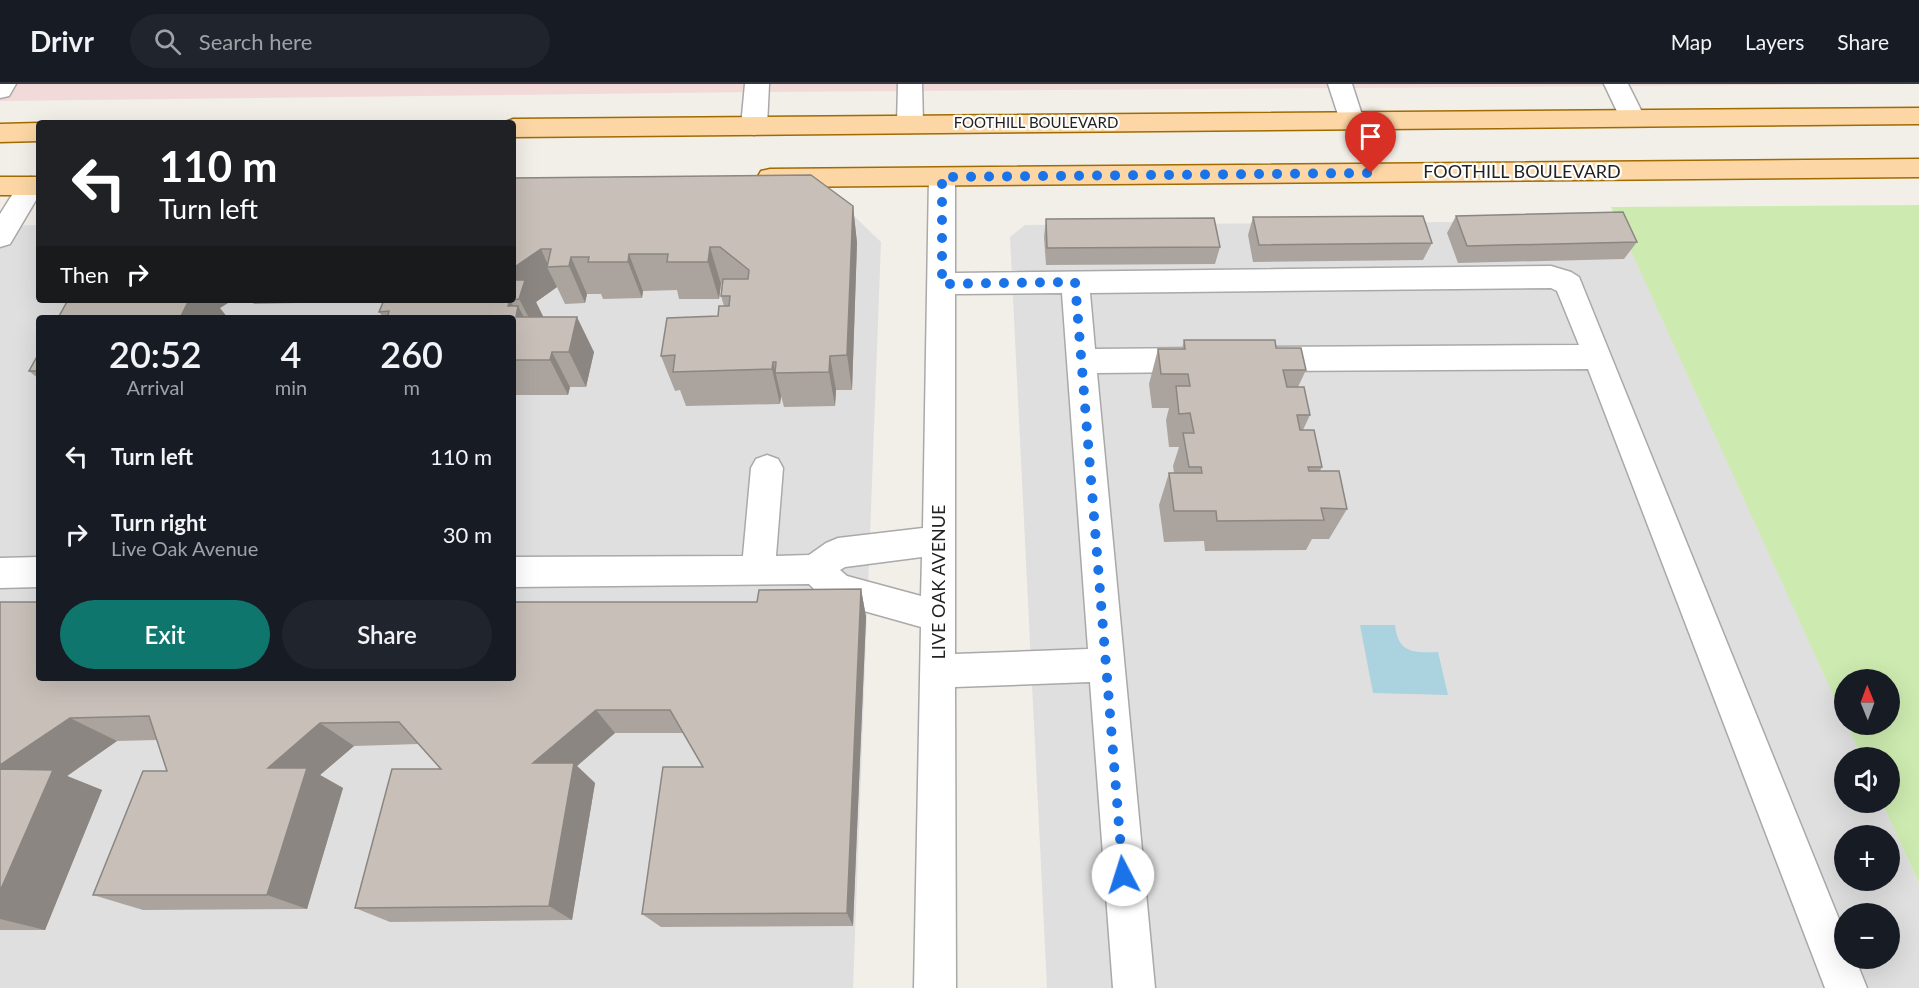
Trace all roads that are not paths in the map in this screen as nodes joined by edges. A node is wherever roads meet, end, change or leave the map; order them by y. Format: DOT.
graph roads {
  1 [pos="4,84"];
  2 [pos="758,84"];
  3 [pos="910,84"];
  4 [pos="1340,84"];
  5 [pos="1616,84"];
  6 [pos="0,90"];
  7 [pos="1919,116"];
  8 [pos="1632,118"];
  9 [pos="1351,121"];
  10 [pos="910,124"];
  11 [pos="754,126"];
  12 [pos="516,128"];
  13 [pos="36,132"];
  14 [pos="0,133"];
  15 [pos="1919,168"];
  16 [pos="942,177"];
  17 [pos="740,179"];
  18 [pos="0,186"];
  19 [pos="35,186"];
  20 [pos="0,237"];
  21 [pos="1075,282"];
  22 [pos="942,284"];
  23 [pos="1598,357"];
  24 [pos="1081,361"];
  25 [pos="767,468"];
  26 [pos="940,540"];
  27 [pos="815,569"];
  28 [pos="758,571"];
  29 [pos="36,572"];
  30 [pos="516,572"];
  31 [pos="0,573"];
  32 [pos="939,616"];
  33 [pos="1106,665"];
  34 [pos="939,671"];
  35 [pos="935,988"];
  36 [pos="1134,988"];
  37 [pos="1846,988"];
  1 -- 6 [label="street"];
  2 -- 11 [label="street"];
  3 -- 10 [label="street"];
  4 -- 9 [label="street"];
  5 -- 8 [label="street"];
  7 -- 8 [label="main road, FOOTHILL BOULEVARD"];
  8 -- 9 [label="main road, FOOTHILL BOULEVARD"];
  9 -- 10 [label="main road, FOOTHILL BOULEVARD"];
  10 -- 11 [label="main road, FOOTHILL BOULEVARD"];
  11 -- 12 [label="main road, FOOTHILL BOULEVARD"];
  13 -- 14 [label="main road"];
  15 -- 16 [label="main road, FOOTHILL BOULEVARD"];
  16 -- 17 [label="main road, FOOTHILL BOULEVARD"];
  16 -- 22 [label="street, LIVE OAK AVENUE"];
  18 -- 19 [label="main road"];
  19 -- 20 [label="street"];
  21 -- 22 [label="street"];
  21 -- 23 [label="street"];
  21 -- 24 [label="street"];
  22 -- 26 [label="street, LIVE OAK AVENUE"];
  23 -- 24 [label="street"];
  23 -- 37 [label="street"];
  24 -- 33 [label="street"];
  25 -- 28 [label="street"];
  26 -- 27 [label="street"];
  26 -- 32 [label="street, LIVE OAK AVENUE"];
  27 -- 28 [label="street"];
  27 -- 32 [label="street"];
  28 -- 30 [label="street"];
  29 -- 31 [label="street"];
  32 -- 34 [label="street, LIVE OAK AVENUE"];
  33 -- 34 [label="street"];
  33 -- 36 [label="street"];
  34 -- 35 [label="street, LIVE OAK AVENUE"];
}
